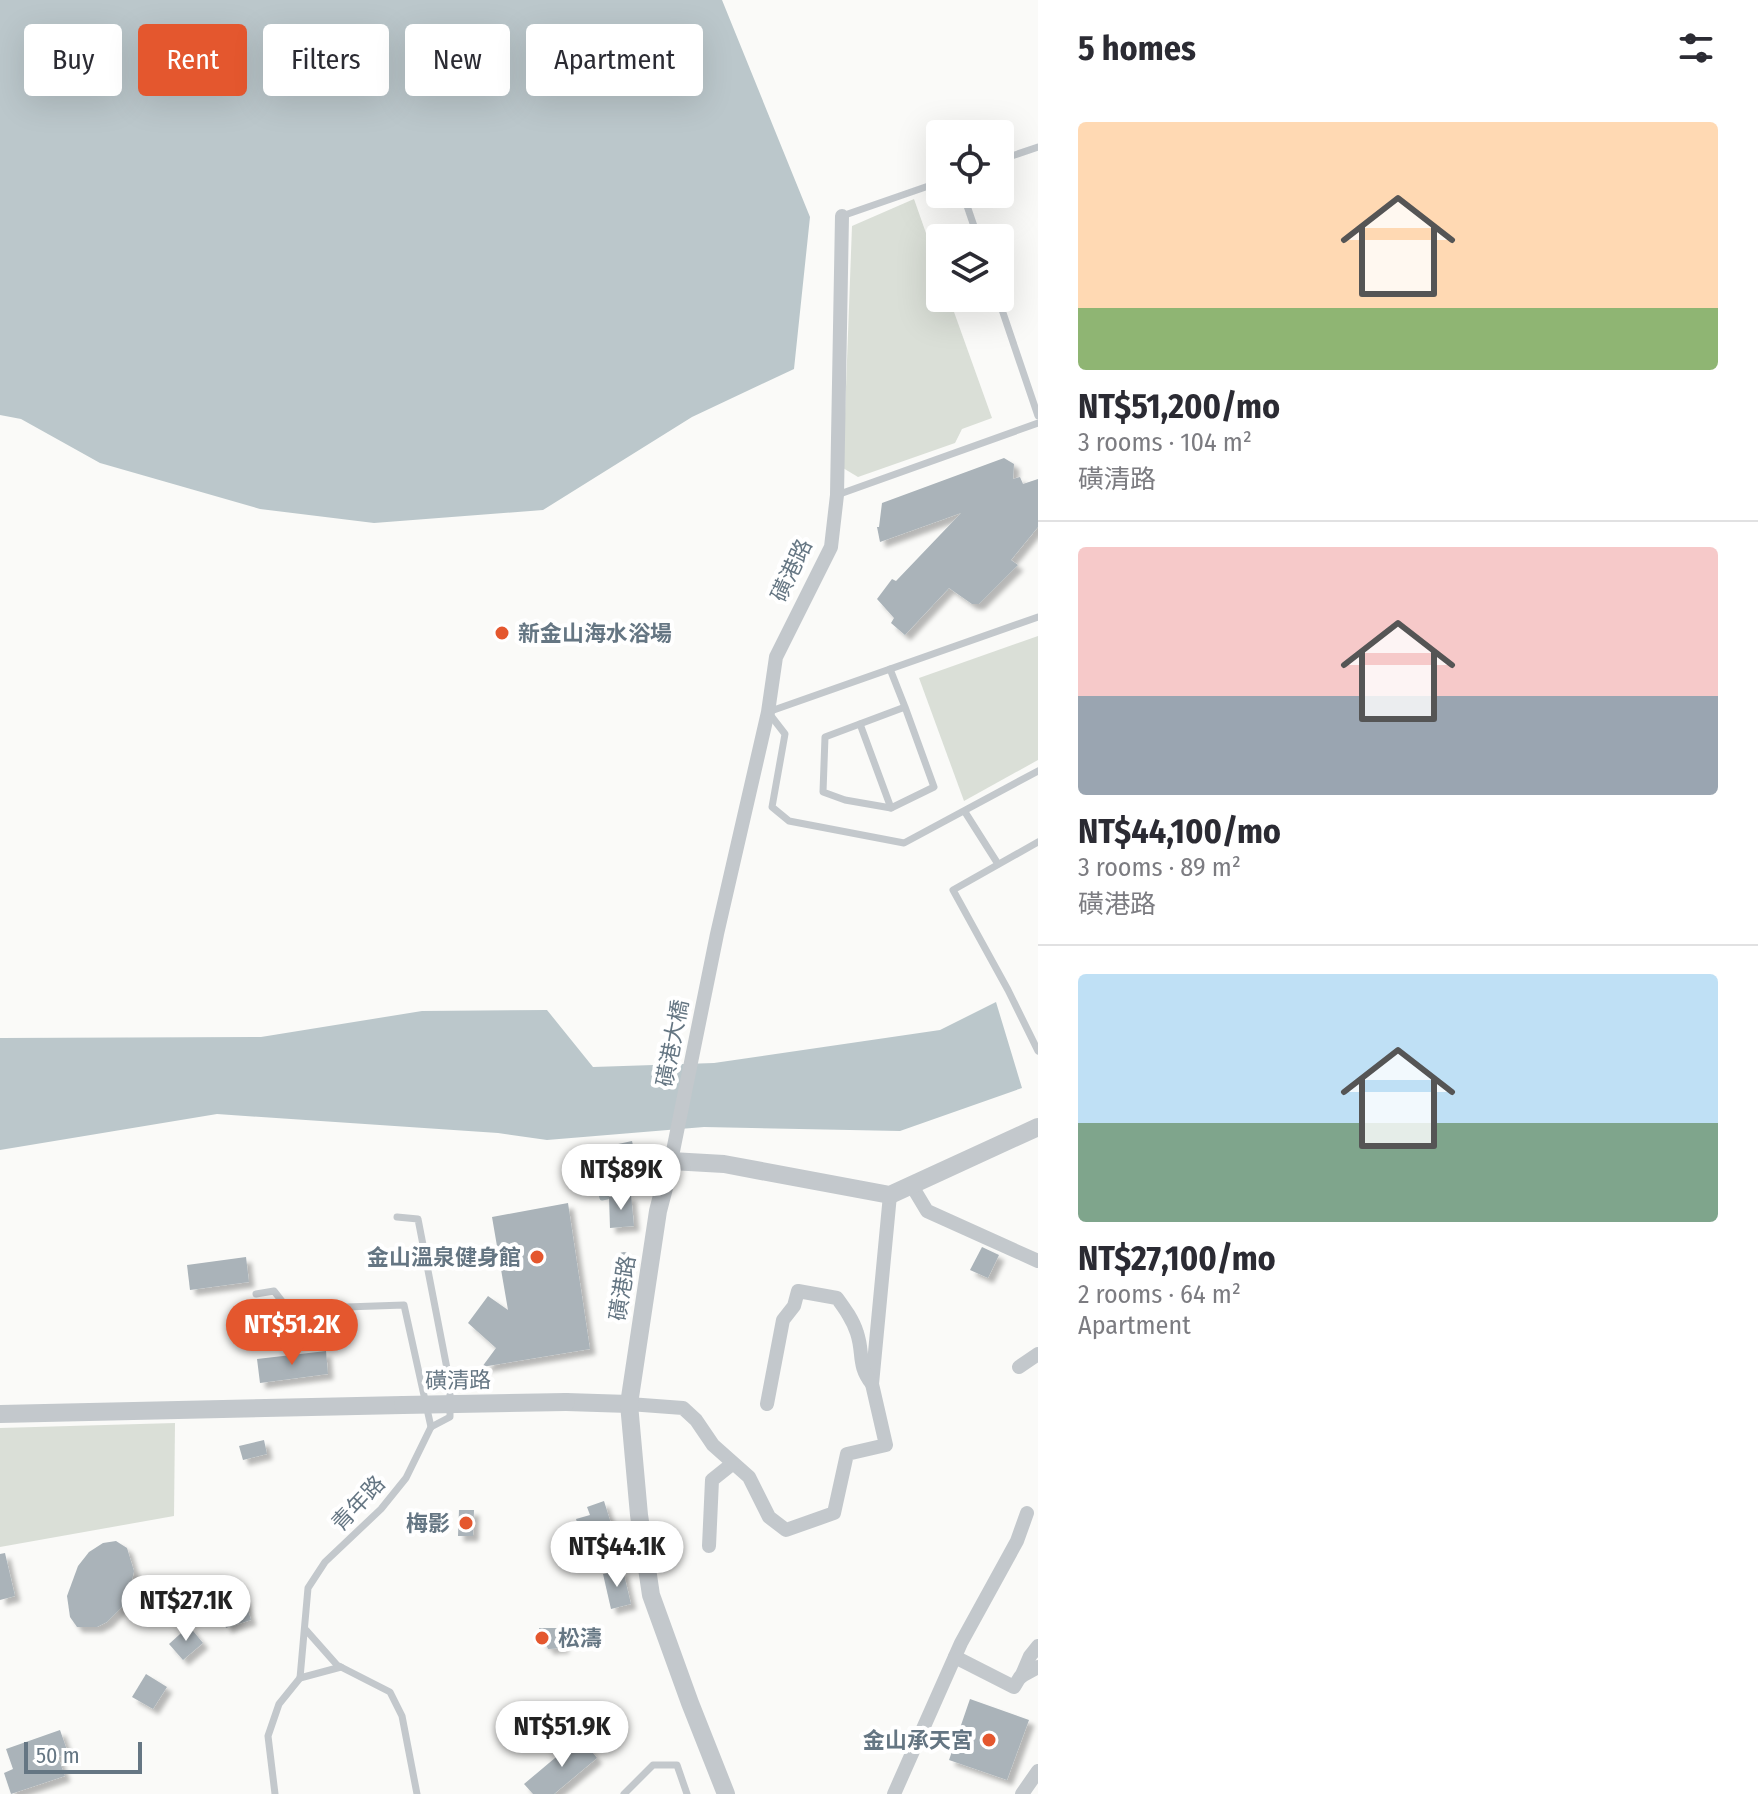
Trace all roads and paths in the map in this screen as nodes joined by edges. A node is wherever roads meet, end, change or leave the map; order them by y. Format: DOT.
graph roads {
  1 [pos="1038,147"];
  2 [pos="1014,155"];
  3 [pos="926,187"];
  4 [pos="842,216"];
  5 [pos="1003,312"];
  6 [pos="1038,416"];
  7 [pos="1038,423"];
  8 [pos="837,495"];
  9 [pos="1038,617"];
  10 [pos="890,669"];
  11 [pos="905,707"];
  12 [pos="768,712"];
  13 [pos="860,724"];
  14 [pos="1038,771"];
  15 [pos="891,808"];
  16 [pos="965,812"];
  17 [pos="1038,842"];
  18 [pos="998,864"];
  19 [pos="717,934"];
  20 [pos="1038,1051"];
  21 [pos="1038,1127"];
  22 [pos="671,1161"];
  23 [pos="912,1186"];
  24 [pos="890,1195"];
  25 [pos="397,1217"];
  26 [pos="1038,1261"];
  27 [pos="256,1294"];
  28 [pos="1038,1354"];
  29 [pos="1019,1367"];
  30 [pos="872,1384"];
  31 [pos="629,1404"];
  32 [pos="767,1404"];
  33 [pos="0,1414"];
  34 [pos="431,1427"];
  35 [pos="732,1464"];
  36 [pos="1027,1513"];
  37 [pos="709,1546"];
  38 [pos="306,1630"];
  39 [pos="1038,1646"];
  40 [pos="955,1657"];
  41 [pos="341,1667"];
  42 [pos="1038,1667"];
  43 [pos="1020,1677"];
  44 [pos="300,1678"];
  45 [pos="1038,1771"];
  46 [pos="275,1794"];
  47 [pos="417,1794"];
  48 [pos="624,1794"];
  49 [pos="687,1794"];
  50 [pos="726,1794"];
  51 [pos="894,1794"];
  52 [pos="1022,1794"];
  1 -- 2 [label="lane"];
  3 -- 4 [label="lane"];
  4 -- 8 [label="street, 磺港路"];
  5 -- 6 [label="lane"];
  7 -- 8 [label="lane"];
  8 -- 12 [label="street, 磺港路"];
  9 -- 10 [label="lane"];
  10 -- 11 [label="lane"];
  10 -- 12 [label="lane"];
  11 -- 13 [label="lane"];
  11 -- 15 [label="lane"];
  12 -- 16 [label="lane"];
  12 -- 19 [label="street, 磺港路"];
  13 -- 15 [label="lane"];
  13 -- 15 [label="lane"];
  14 -- 16 [label="lane"];
  16 -- 18 [label="lane"];
  17 -- 18 [label="lane"];
  18 -- 20 [label="lane"];
  19 -- 22 [label="street, 磺港大橋"];
  21 -- 23 [label="street"];
  22 -- 24 [label="street"];
  22 -- 31 [label="street, 磺港路"];
  23 -- 24 [label="street"];
  23 -- 26 [label="street"];
  24 -- 30 [label="street"];
  25 -- 34 [label="lane, 青年路"];
  27 -- 34 [label="lane"];
  28 -- 29 [label="street"];
  30 -- 32 [label="street"];
  30 -- 35 [label="street"];
  31 -- 33 [label="street, 磺清路, bridge"];
  31 -- 35 [label="street"];
  31 -- 50 [label="street, 磺港路"];
  34 -- 38 [label="lane, 青年路"];
  35 -- 37 [label="street"];
  36 -- 40 [label="street"];
  38 -- 41 [label="lane"];
  38 -- 44 [label="lane, 青年路"];
  39 -- 43 [label="street"];
  40 -- 43 [label="street"];
  40 -- 51 [label="street"];
  41 -- 44 [label="lane"];
  41 -- 47 [label="lane"];
  42 -- 43 [label="street"];
  44 -- 46 [label="lane"];
  45 -- 52 [label="street"];
  48 -- 49 [label="lane"];
}
